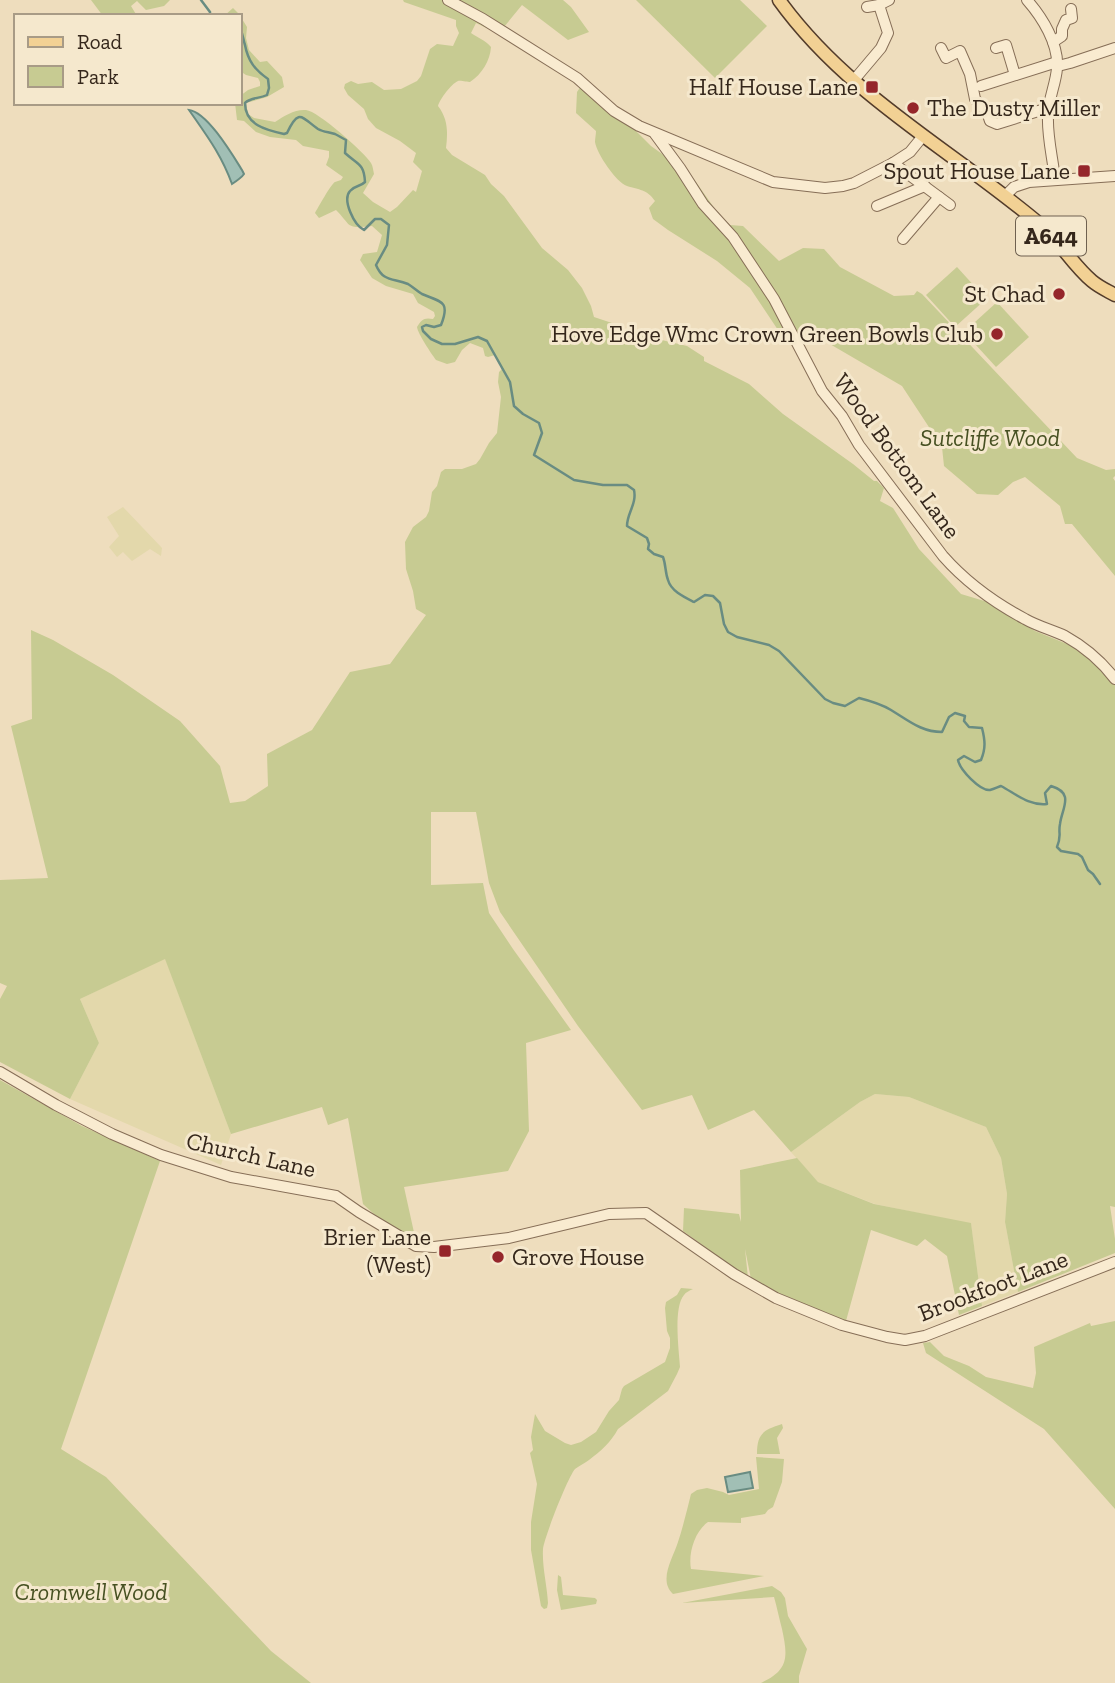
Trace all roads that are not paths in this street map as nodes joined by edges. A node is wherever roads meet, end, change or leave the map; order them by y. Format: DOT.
graph roads {
  1 [pos="448,0"];
  2 [pos="779,0"];
  3 [pos="889,0"];
  4 [pos="1027,0"];
  5 [pos="878,5"];
  6 [pos="867,7"];
  7 [pos="1071,9"];
  8 [pos="1053,42"];
  9 [pos="941,48"];
  10 [pos="996,48"];
  11 [pos="1115,48"];
  12 [pos="1057,64"];
  13 [pos="1015,75"];
  14 [pos="854,80"];
  15 [pos="981,86"];
  16 [pos="1048,108"];
  17 [pos="654,134"];
  18 [pos="923,136"];
  19 [pos="893,163"];
  20 [pos="1115,176"];
  21 [pos="1055,180"];
  22 [pos="925,186"];
  23 [pos="1005,196"];
  24 [pos="939,197"];
  25 [pos="950,205"];
  26 [pos="877,206"];
  27 [pos="903,239"];
  28 [pos="1115,295"];
  29 [pos="1115,679"];
  30 [pos="0,1072"];
  31 [pos="457,1244"];
  32 [pos="1115,1262"];
  1 -- 17 [label="street"];
  2 -- 14 [label="main road, A644"];
  3 -- 5 [label="street"];
  4 -- 8 [label="street"];
  5 -- 6 [label="street"];
  5 -- 14 [label="street"];
  7 -- 8 [label="street"];
  8 -- 12 [label="street"];
  9 -- 16 [label="street"];
  10 -- 13 [label="street"];
  11 -- 12 [label="street"];
  12 -- 13 [label="street"];
  12 -- 16 [label="street"];
  13 -- 15 [label="street"];
  14 -- 18 [label="main road, A644"];
  16 -- 21 [label="street"];
  17 -- 19 [label="street"];
  17 -- 29 [label="street, Wood Bottom Lane"];
  18 -- 19 [label="street"];
  18 -- 23 [label="main road, A644"];
  19 -- 22 [label="street"];
  20 -- 21 [label="street"];
  21 -- 23 [label="street"];
  22 -- 24 [label="street"];
  22 -- 26 [label="street"];
  23 -- 28 [label="main road, A644"];
  24 -- 25 [label="street"];
  24 -- 27 [label="street"];
  30 -- 31 [label="street, Church Lane"];
  31 -- 32 [label="street, Brookfoot Lane"];
}
